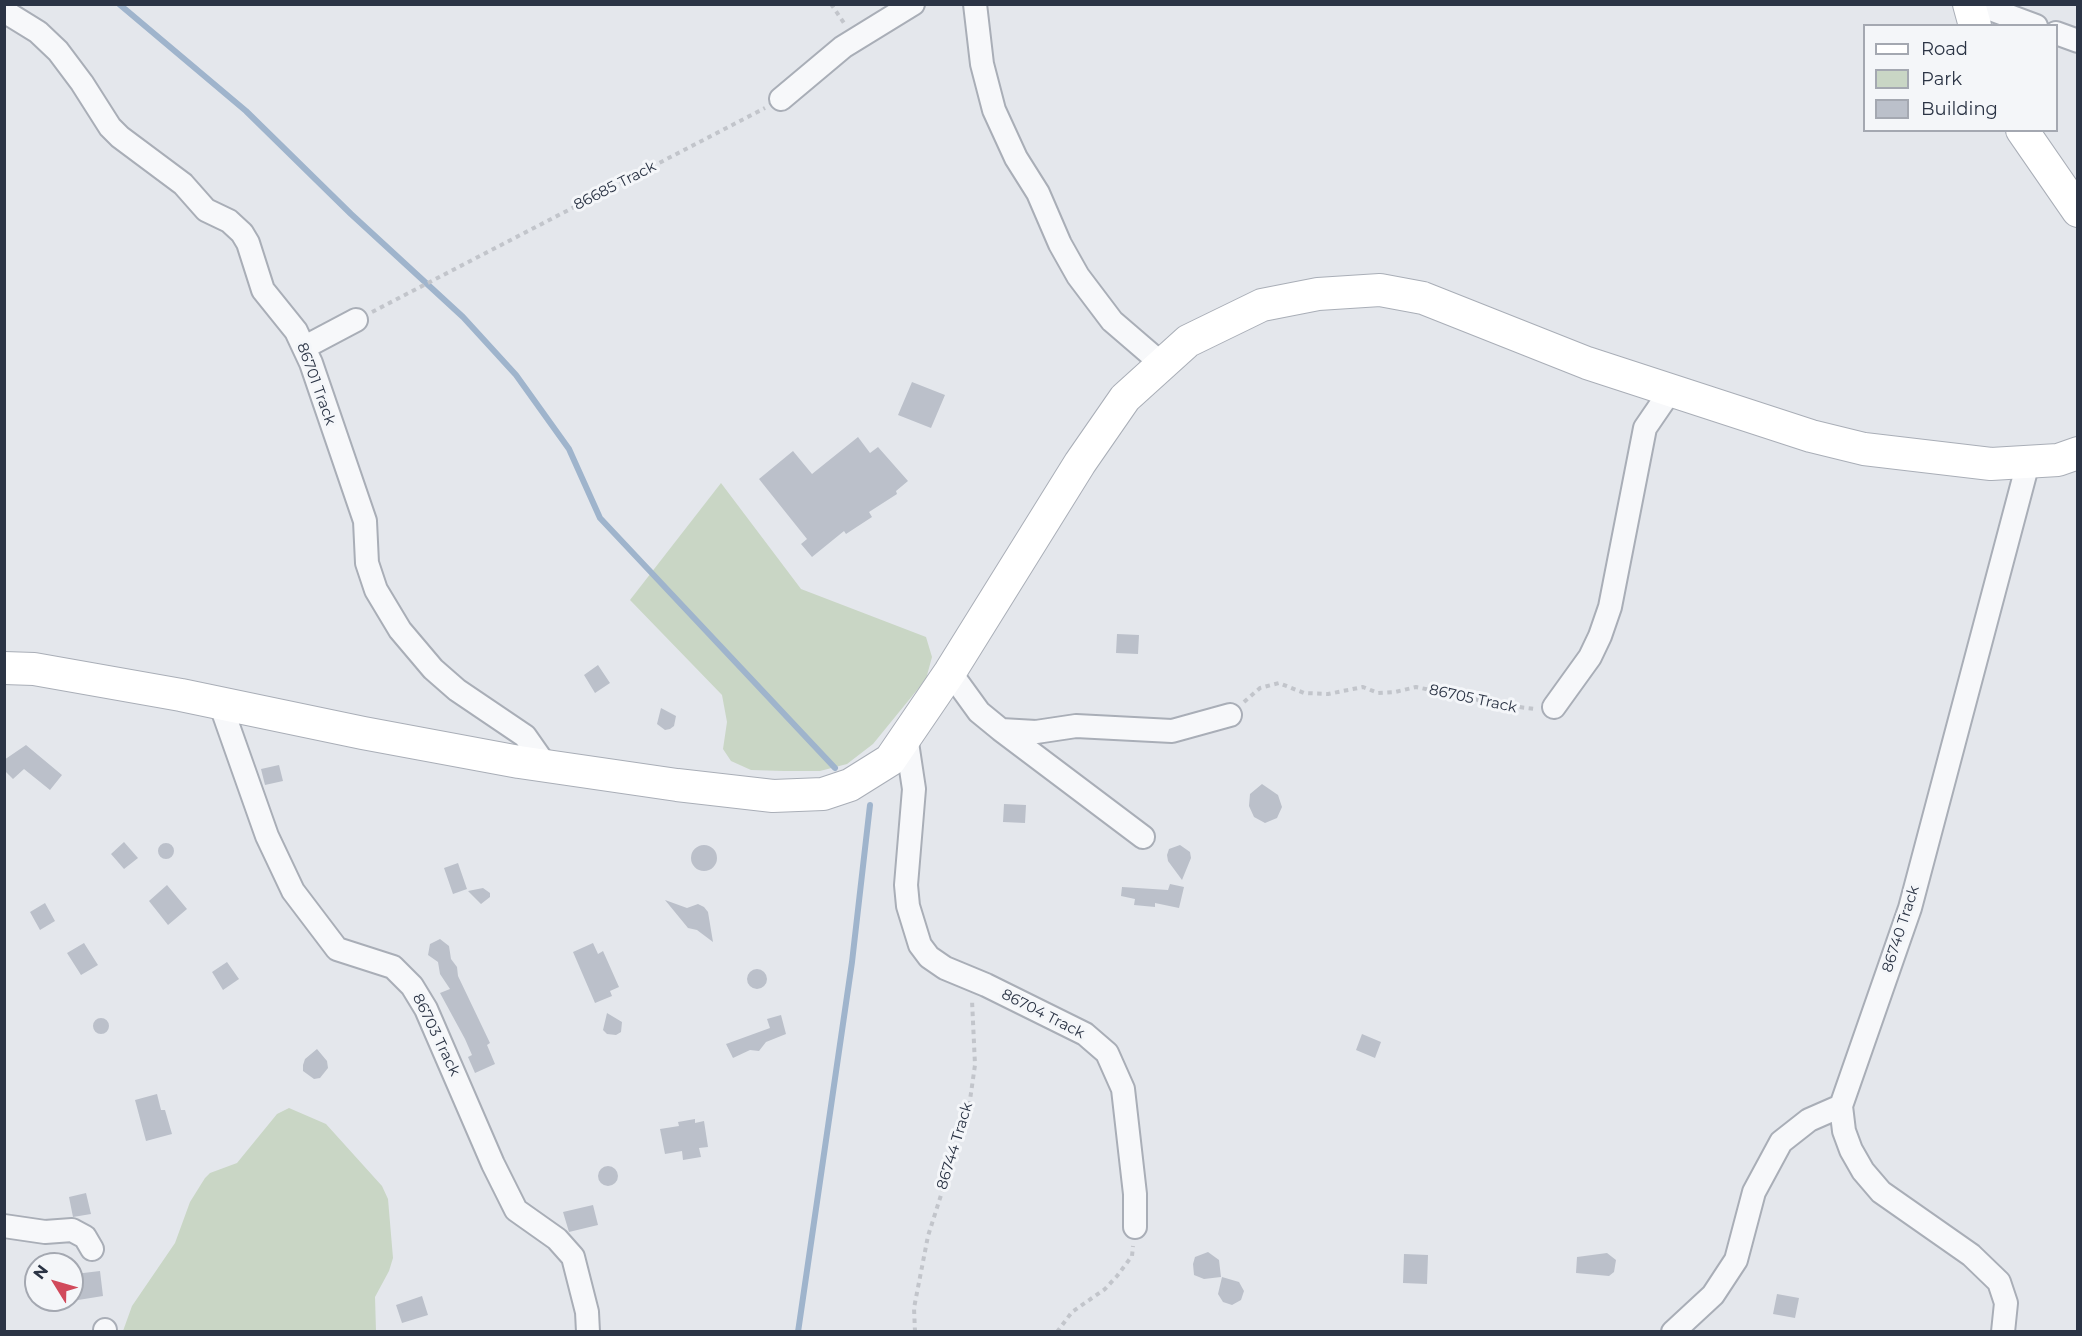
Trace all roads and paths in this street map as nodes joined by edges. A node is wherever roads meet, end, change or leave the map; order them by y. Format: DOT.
graph roads {
  1 [pos="913,4"];
  2 [pos="975,4"];
  3 [pos="1969,4"];
  4 [pos="1977,4"];
  5 [pos="4,11"];
  6 [pos="1974,24"];
  7 [pos="2031,24"];
  8 [pos="2058,34"];
  9 [pos="2078,41"];
  10 [pos="782,99"];
  11 [pos="2023,132"];
  12 [pos="2078,211"];
  13 [pos="356,320"];
  14 [pos="304,347"];
  15 [pos="1162,364"];
  16 [pos="1671,390"];
  17 [pos="2078,453"];
  18 [pos="2028,463"];
  19 [pos="4,668"];
  20 [pos="950,672"];
  21 [pos="220,703"];
  22 [pos="1554,707"];
  23 [pos="1230,715"];
  24 [pos="1001,730"];
  25 [pos="906,736"];
  26 [pos="546,765"];
  27 [pos="1143,837"];
  28 [pos="945,968"];
  29 [pos="1842,1106"];
  30 [pos="4,1226"];
  31 [pos="1135,1227"];
  32 [pos="92,1249"];
  33 [pos="588,1332"];
  34 [pos="915,1332"];
  35 [pos="1057,1332"];
  36 [pos="1672,1332"];
  37 [pos="2003,1332"];
  1 -- 10 [label="street"];
  2 -- 15 [label="street"];
  3 -- 6 [label="street"];
  4 -- 7 [label="street"];
  5 -- 14 [label="street, 86701 Track"];
  8 -- 9 [label="street"];
  10 -- 13 [label="path, 86685 Track"];
  11 -- 12 [label="street"];
  13 -- 14 [label="street"];
  14 -- 26 [label="street, 86701 Track"];
  15 -- 16 [label="street"];
  15 -- 20 [label="street"];
  16 -- 18 [label="street"];
  16 -- 22 [label="street"];
  17 -- 18 [label="street"];
  18 -- 29 [label="street, 86740 Track"];
  19 -- 21 [label="street"];
  20 -- 24 [label="street"];
  20 -- 25 [label="street"];
  21 -- 26 [label="street"];
  21 -- 33 [label="street, 86703 Track"];
  22 -- 23 [label="path, 86705 Track"];
  23 -- 24 [label="street"];
  24 -- 27 [label="street"];
  25 -- 26 [label="street"];
  25 -- 28 [label="street, 86704 Track"];
  28 -- 31 [label="street, 86704 Track"];
  28 -- 34 [label="path, 86744 Track"];
  29 -- 36 [label="street"];
  29 -- 37 [label="street, 86740 Track"];
  30 -- 32 [label="street"];
  31 -- 35 [label="path"];
}
